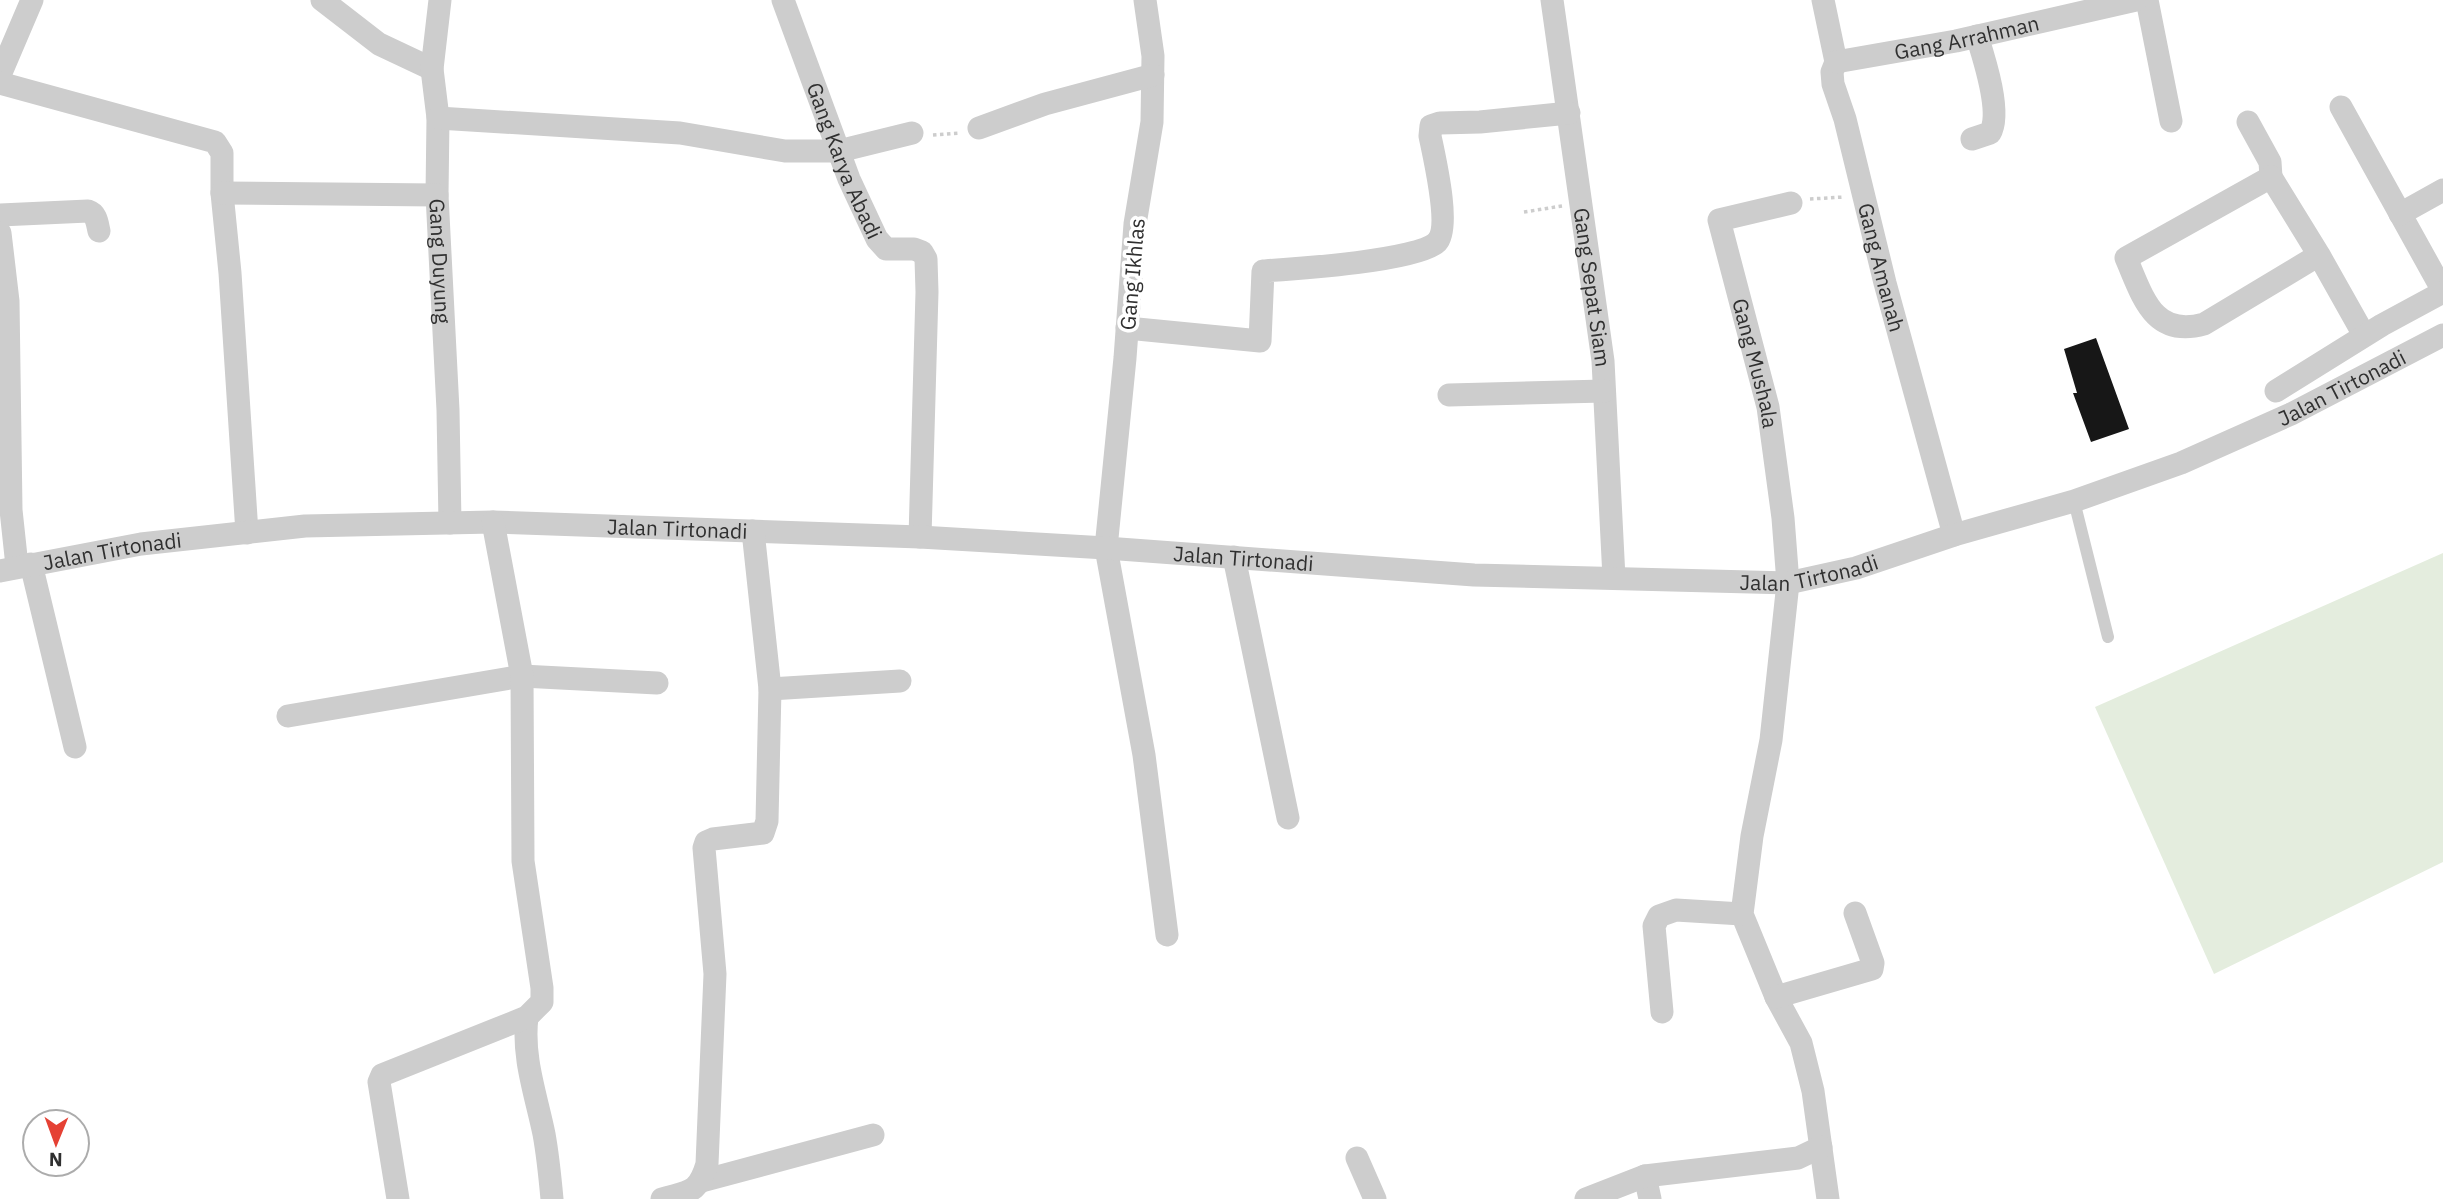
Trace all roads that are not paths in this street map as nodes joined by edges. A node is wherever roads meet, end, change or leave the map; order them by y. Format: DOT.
graph roads {
  1 [pos="32,0"];
  2 [pos="322,0"];
  3 [pos="440,0"];
  4 [pos="783,0"];
  5 [pos="1145,0"];
  6 [pos="1552,0"];
  7 [pos="1823,0"];
  8 [pos="2136,0"];
  9 [pos="2147,0"];
  10 [pos="1977,36"];
  11 [pos="1836,62"];
  12 [pos="432,69"];
  13 [pos="0,75"];
  14 [pos="1153,75"];
  15 [pos="0,83"];
  16 [pos="2341,107"];
  17 [pos="1569,113"];
  18 [pos="438,118"];
  19 [pos="2171,121"];
  20 [pos="2248,122"];
  21 [pos="979,128"];
  22 [pos="912,133"];
  23 [pos="1972,139"];
  24 [pos="839,151"];
  25 [pos="2271,177"];
  26 [pos="2443,190"];
  27 [pos="222,193"];
  28 [pos="437,195"];
  29 [pos="1791,203"];
  30 [pos="2400,214"];
  31 [pos="0,215"];
  32 [pos="99,232"];
  33 [pos="0,233"];
  34 [pos="2319,255"];
  35 [pos="2443,292"];
  36 [pos="2414,307"];
  37 [pos="1127,328"];
  38 [pos="2373,330"];
  39 [pos="2437,338"];
  40 [pos="2401,358"];
  41 [pos="1604,391"];
  42 [pos="2276,391"];
  43 [pos="1449,395"];
  44 [pos="2074,501"];
  45 [pos="450,523"];
  46 [pos="493,523"];
  47 [pos="753,531"];
  48 [pos="247,533"];
  49 [pos="1954,535"];
  50 [pos="920,537"];
  51 [pos="1106,548"];
  52 [pos="1234,557"];
  53 [pos="16,567"];
  54 [pos="1614,578"];
  55 [pos="1788,583"];
  56 [pos="2108,637"];
  57 [pos="522,676"];
  58 [pos="900,681"];
  59 [pos="657,683"];
  60 [pos="770,689"];
  61 [pos="288,716"];
  62 [pos="75,747"];
  63 [pos="1288,818"];
  64 [pos="1742,914"];
  65 [pos="1855,914"];
  66 [pos="1167,935"];
  67 [pos="1776,997"];
  68 [pos="1662,1012"];
  69 [pos="527,1017"];
  70 [pos="873,1135"];
  71 [pos="1821,1147"];
  72 [pos="1357,1158"];
  73 [pos="1646,1176"];
  74 [pos="702,1181"];
  75 [pos="398,1199"];
  76 [pos="552,1199"];
  77 [pos="662,1199"];
  78 [pos="1375,1199"];
  79 [pos="1586,1199"];
  80 [pos="1650,1199"];
  81 [pos="1828,1199"];
  1 -- 13 [label="street"];
  2 -- 12 [label="street"];
  3 -- 12 [label="street, Gang Duyung"];
  4 -- 24 [label="street, Gang Karya Abadi"];
  5 -- 14 [label="street, Gang Ikhlas"];
  6 -- 17 [label="street, Gang Sepat Siam"];
  7 -- 11 [label="street, Gang Amanah"];
  8 -- 10 [label="street, Gang Arrahman"];
  9 -- 19 [label="street"];
  10 -- 11 [label="street, Gang Arrahman"];
  10 -- 23 [label="street"];
  11 -- 49 [label="street, Gang Amanah"];
  12 -- 18 [label="street, Gang Duyung"];
  14 -- 21 [label="street"];
  14 -- 37 [label="street, Gang Ikhlas"];
  15 -- 27 [label="street"];
  16 -- 30 [label="street"];
  17 -- 37 [label="street"];
  17 -- 41 [label="street, Gang Sepat Siam"];
  18 -- 24 [label="street"];
  18 -- 28 [label="street, Gang Duyung"];
  20 -- 25 [label="street"];
  22 -- 24 [label="street"];
  24 -- 50 [label="street, Gang Karya Abadi"];
  25 -- 34 [label="street"];
  25 -- 34 [label="street"];
  26 -- 30 [label="street"];
  27 -- 28 [label="street"];
  27 -- 48 [label="street"];
  28 -- 45 [label="street, Gang Duyung"];
  29 -- 55 [label="street, Gang Mushala"];
  30 -- 35 [label="street"];
  31 -- 32 [label="street"];
  33 -- 53 [label="street"];
  34 -- 38 [label="street"];
  35 -- 36 [label="street"];
  36 -- 38 [label="street"];
  36 -- 39 [label="street"];
  37 -- 51 [label="street, Gang Ikhlas"];
  38 -- 40 [label="street"];
  38 -- 42 [label="street"];
  39 -- 40 [label="street, Jalan Tirtonadi"];
  40 -- 44 [label="street, Jalan Tirtonadi"];
  41 -- 43 [label="street"];
  41 -- 54 [label="street, Gang Sepat Siam"];
  44 -- 49 [label="street, Jalan Tirtonadi"];
  44 -- 56 [label="lane"];
  45 -- 46 [label="street, Jalan Tirtonadi"];
  45 -- 48 [label="street, Jalan Tirtonadi"];
  46 -- 47 [label="street, Jalan Tirtonadi"];
  46 -- 57 [label="street"];
  47 -- 50 [label="street, Jalan Tirtonadi"];
  47 -- 60 [label="street"];
  48 -- 53 [label="street, Jalan Tirtonadi"];
  49 -- 55 [label="street, Jalan Tirtonadi"];
  50 -- 51 [label="street, Jalan Tirtonadi"];
  51 -- 52 [label="street, Jalan Tirtonadi"];
  51 -- 66 [label="street, Gang Ikhlas"];
  52 -- 54 [label="street, Jalan Tirtonadi"];
  52 -- 63 [label="street"];
  53 -- 62 [label="street"];
  54 -- 55 [label="street, Jalan Tirtonadi"];
  55 -- 64 [label="street"];
  57 -- 59 [label="street"];
  57 -- 61 [label="street"];
  57 -- 69 [label="street"];
  58 -- 60 [label="street"];
  60 -- 74 [label="street"];
  64 -- 67 [label="street"];
  64 -- 68 [label="street"];
  65 -- 67 [label="street"];
  67 -- 71 [label="street"];
  69 -- 75 [label="street"];
  69 -- 76 [label="street"];
  70 -- 74 [label="street"];
  71 -- 73 [label="street"];
  71 -- 81 [label="street"];
  72 -- 78 [label="street"];
  73 -- 79 [label="street"];
  73 -- 80 [label="street"];
  74 -- 77 [label="street"];
}
